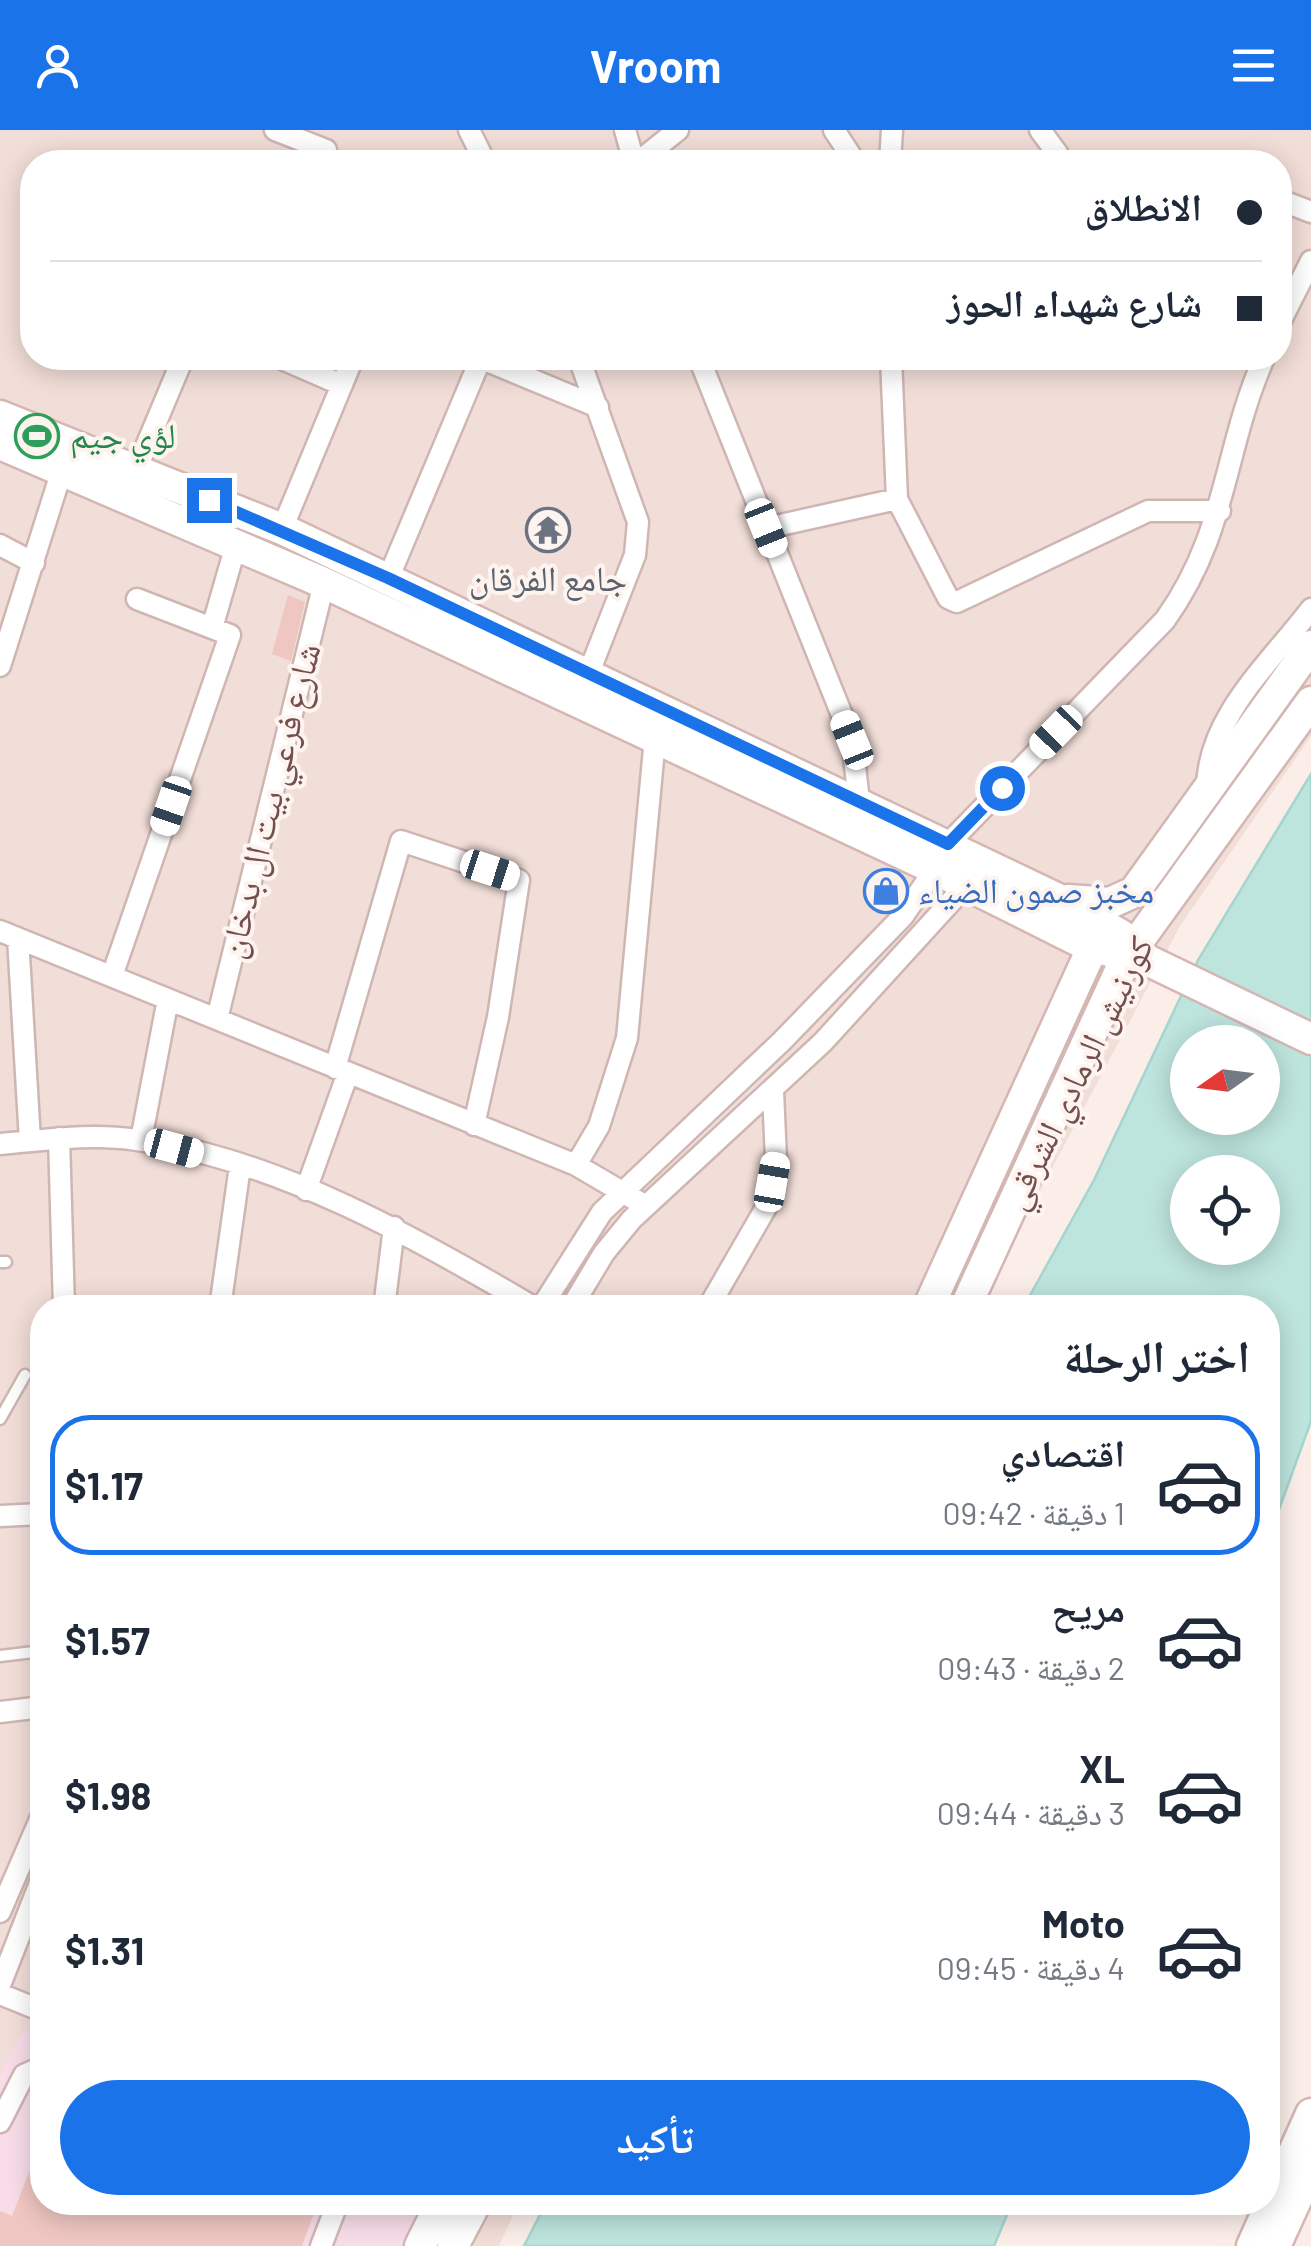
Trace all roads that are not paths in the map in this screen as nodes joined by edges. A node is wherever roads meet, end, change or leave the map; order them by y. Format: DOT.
graph roads {
  1 [pos="275,130"];
  2 [pos="678,130"];
  3 [pos="316,150"];
  4 [pos="652,150"];
  5 [pos="1311,262"];
  6 [pos="1292,299"];
  7 [pos="178,370"];
  8 [pos="308,370"];
  9 [pos="348,370"];
  10 [pos="476,370"];
  11 [pos="510,370"];
  12 [pos="584,370"];
  13 [pos="704,370"];
  14 [pos="892,370"];
  15 [pos="1260,370"];
  16 [pos="342,385"];
  17 [pos="598,407"];
  18 [pos="0,416"];
  19 [pos="0,444"];
  20 [pos="52,456"];
  21 [pos="136,470"];
  22 [pos="898,498"];
  23 [pos="1220,511"];
  24 [pos="766,528"];
  25 [pos="282,530"];
  26 [pos="0,544"];
  27 [pos="236,544"];
  28 [pos="34,563"];
  29 [pos="388,578"];
  30 [pos="324,583"];
  31 [pos="137,599"];
  32 [pos="1311,609"];
  33 [pos="221,631"];
  34 [pos="1311,646"];
  35 [pos="1,660"];
  36 [pos="589,672"];
  37 [pos="578,702"];
  38 [pos="1311,702"];
  39 [pos="656,738"];
  40 [pos="1207,790"];
  41 [pos="859,801"];
  42 [pos="1178,832"];
  43 [pos="1206,851"];
  44 [pos="942,856"];
  45 [pos="967,884"];
  46 [pos="1050,911"];
  47 [pos="9,934"];
  48 [pos="1097,936"];
  49 [pos="1136,954"];
  50 [pos="112,976"];
  51 [pos="1069,995"];
  52 [pos="168,1000"];
  53 [pos="217,1019"];
  54 [pos="1311,1039"];
  55 [pos="341,1070"];
  56 [pos="774,1091"];
  57 [pos="474,1125"];
  58 [pos="60,1138"];
  59 [pos="141,1140"];
  60 [pos="30,1141"];
  61 [pos="0,1144"];
  62 [pos="576,1165"];
  63 [pos="240,1166"];
  64 [pos="306,1190"];
  65 [pos="624,1190"];
  66 [pos="646,1206"];
  67 [pos="394,1227"];
  68 [pos="64,1295"];
  69 [pos="222,1295"];
  70 [pos="386,1295"];
  71 [pos="515,1295"];
  72 [pos="546,1295"];
  73 [pos="579,1295"];
  74 [pos="716,1295"];
  75 [pos="934,1295"];
  76 [pos="971,1295"];
  77 [pos="25,1375"];
  78 [pos="0,1419"];
  79 [pos="30,1515"];
  80 [pos="0,1516"];
  81 [pos="30,1652"];
  82 [pos="0,1656"];
  83 [pos="30,1708"];
  84 [pos="0,1712"];
  85 [pos="30,1843"];
  86 [pos="30,1908"];
  87 [pos="0,1912"];
  88 [pos="0,1984"];
  89 [pos="0,1994"];
  90 [pos="30,2006"];
  91 [pos="30,2072"];
  92 [pos="1311,2114"];
  93 [pos="0,2122"];
  94 [pos="1311,2167"];
  95 [pos="1280,2183"];
  96 [pos="333,2215"];
  97 [pos="436,2215"];
  98 [pos="469,2215"];
  99 [pos="1266,2215"];
  100 [pos="321,2246"];
  101 [pos="420,2246"];
  102 [pos="453,2246"];
  103 [pos="1252,2246"];
  104 [pos="1275,2246"];
  1 -- 3 [label="street"];
  2 -- 4 [label="street"];
  5 -- 6 [label="street"];
  7 -- 21 [label="street"];
  8 -- 16 [label="street"];
  9 -- 16 [label="street"];
  10 -- 29 [label="street"];
  11 -- 17 [label="street"];
  12 -- 17 [label="street"];
  13 -- 24 [label="street"];
  14 -- 22 [label="street"];
  15 -- 23 [label="street"];
  16 -- 25 [label="street"];
  17 -- 36 [label="street"];
  18 -- 20 [label="main road"];
  19 -- 20 [label="main road"];
  20 -- 21 [label="main road"];
  20 -- 27 [label="main road"];
  20 -- 28 [label="street"];
  21 -- 25 [label="main road"];
  22 -- 23 [label="street"];
  22 -- 24 [label="street"];
  23 -- 44 [label="street"];
  24 -- 41 [label="street"];
  25 -- 29 [label="main road"];
  26 -- 28 [label="street"];
  27 -- 30 [label="main road"];
  27 -- 33 [label="street"];
  28 -- 35 [label="street"];
  29 -- 36 [label="main road"];
  30 -- 37 [label="main road"];
  30 -- 53 [label="street, شارع فرعي بيت ال بدخان"];
  31 -- 33 [label="street"];
  32 -- 40 [label="street"];
  33 -- 50 [label="street"];
  34 -- 40 [label="main road, كورنيش الرمادي الشرقي"];
  36 -- 37 [label="street"];
  36 -- 41 [label="main road"];
  37 -- 39 [label="main road"];
  38 -- 43 [label="main road, كورنيش الرمادي الشرقي"];
  39 -- 44 [label="main road"];
  39 -- 62 [label="street"];
  40 -- 42 [label="main road, كورنيش الرمادي الشرقي"];
  41 -- 44 [label="main road"];
  42 -- 43 [label="main road"];
  42 -- 46 [label="main road, كورنيش الرمادي الشرقي"];
  43 -- 49 [label="main road, كورنيش الرمادي الشرقي"];
  44 -- 45 [label="main road"];
  44 -- 46 [label="main road"];
  44 -- 65 [label="street"];
  45 -- 46 [label="main road"];
  45 -- 56 [label="street"];
  46 -- 48 [label="main road"];
  46 -- 51 [label="main road"];
  47 -- 50 [label="street"];
  47 -- 60 [label="street"];
  48 -- 49 [label="main road"];
  48 -- 51 [label="main road, كورنيش الرمادي الشرقي"];
  49 -- 54 [label="main road"];
  49 -- 76 [label="main road, كورنيش الرمادي الشرقي"];
  50 -- 52 [label="street"];
  51 -- 75 [label="main road, كورنيش الرمادي الشرقي"];
  52 -- 53 [label="street"];
  52 -- 59 [label="street"];
  53 -- 55 [label="street"];
  55 -- 57 [label="street"];
  55 -- 57 [label="street"];
  55 -- 64 [label="street"];
  56 -- 66 [label="street"];
  56 -- 74 [label="street"];
  57 -- 62 [label="street"];
  58 -- 59 [label="street"];
  58 -- 60 [label="street"];
  58 -- 68 [label="street"];
  59 -- 63 [label="street"];
  60 -- 61 [label="street"];
  62 -- 65 [label="street"];
  63 -- 64 [label="street"];
  63 -- 69 [label="street"];
  64 -- 67 [label="street"];
  65 -- 66 [label="street"];
  65 -- 72 [label="street"];
  66 -- 73 [label="street"];
  67 -- 70 [label="street"];
  67 -- 71 [label="street"];
  77 -- 78 [label="lane"];
  79 -- 80 [label="street"];
  81 -- 82 [label="lane"];
  83 -- 84 [label="street"];
  85 -- 87 [label="street"];
  86 -- 88 [label="street"];
  89 -- 90 [label="street"];
  91 -- 93 [label="street"];
  92 -- 95 [label="main road"];
  94 -- 104 [label="main road"];
  96 -- 100 [label="street"];
  97 -- 101 [label="main road"];
  98 -- 102 [label="main road"];
  99 -- 103 [label="main road"];
}
